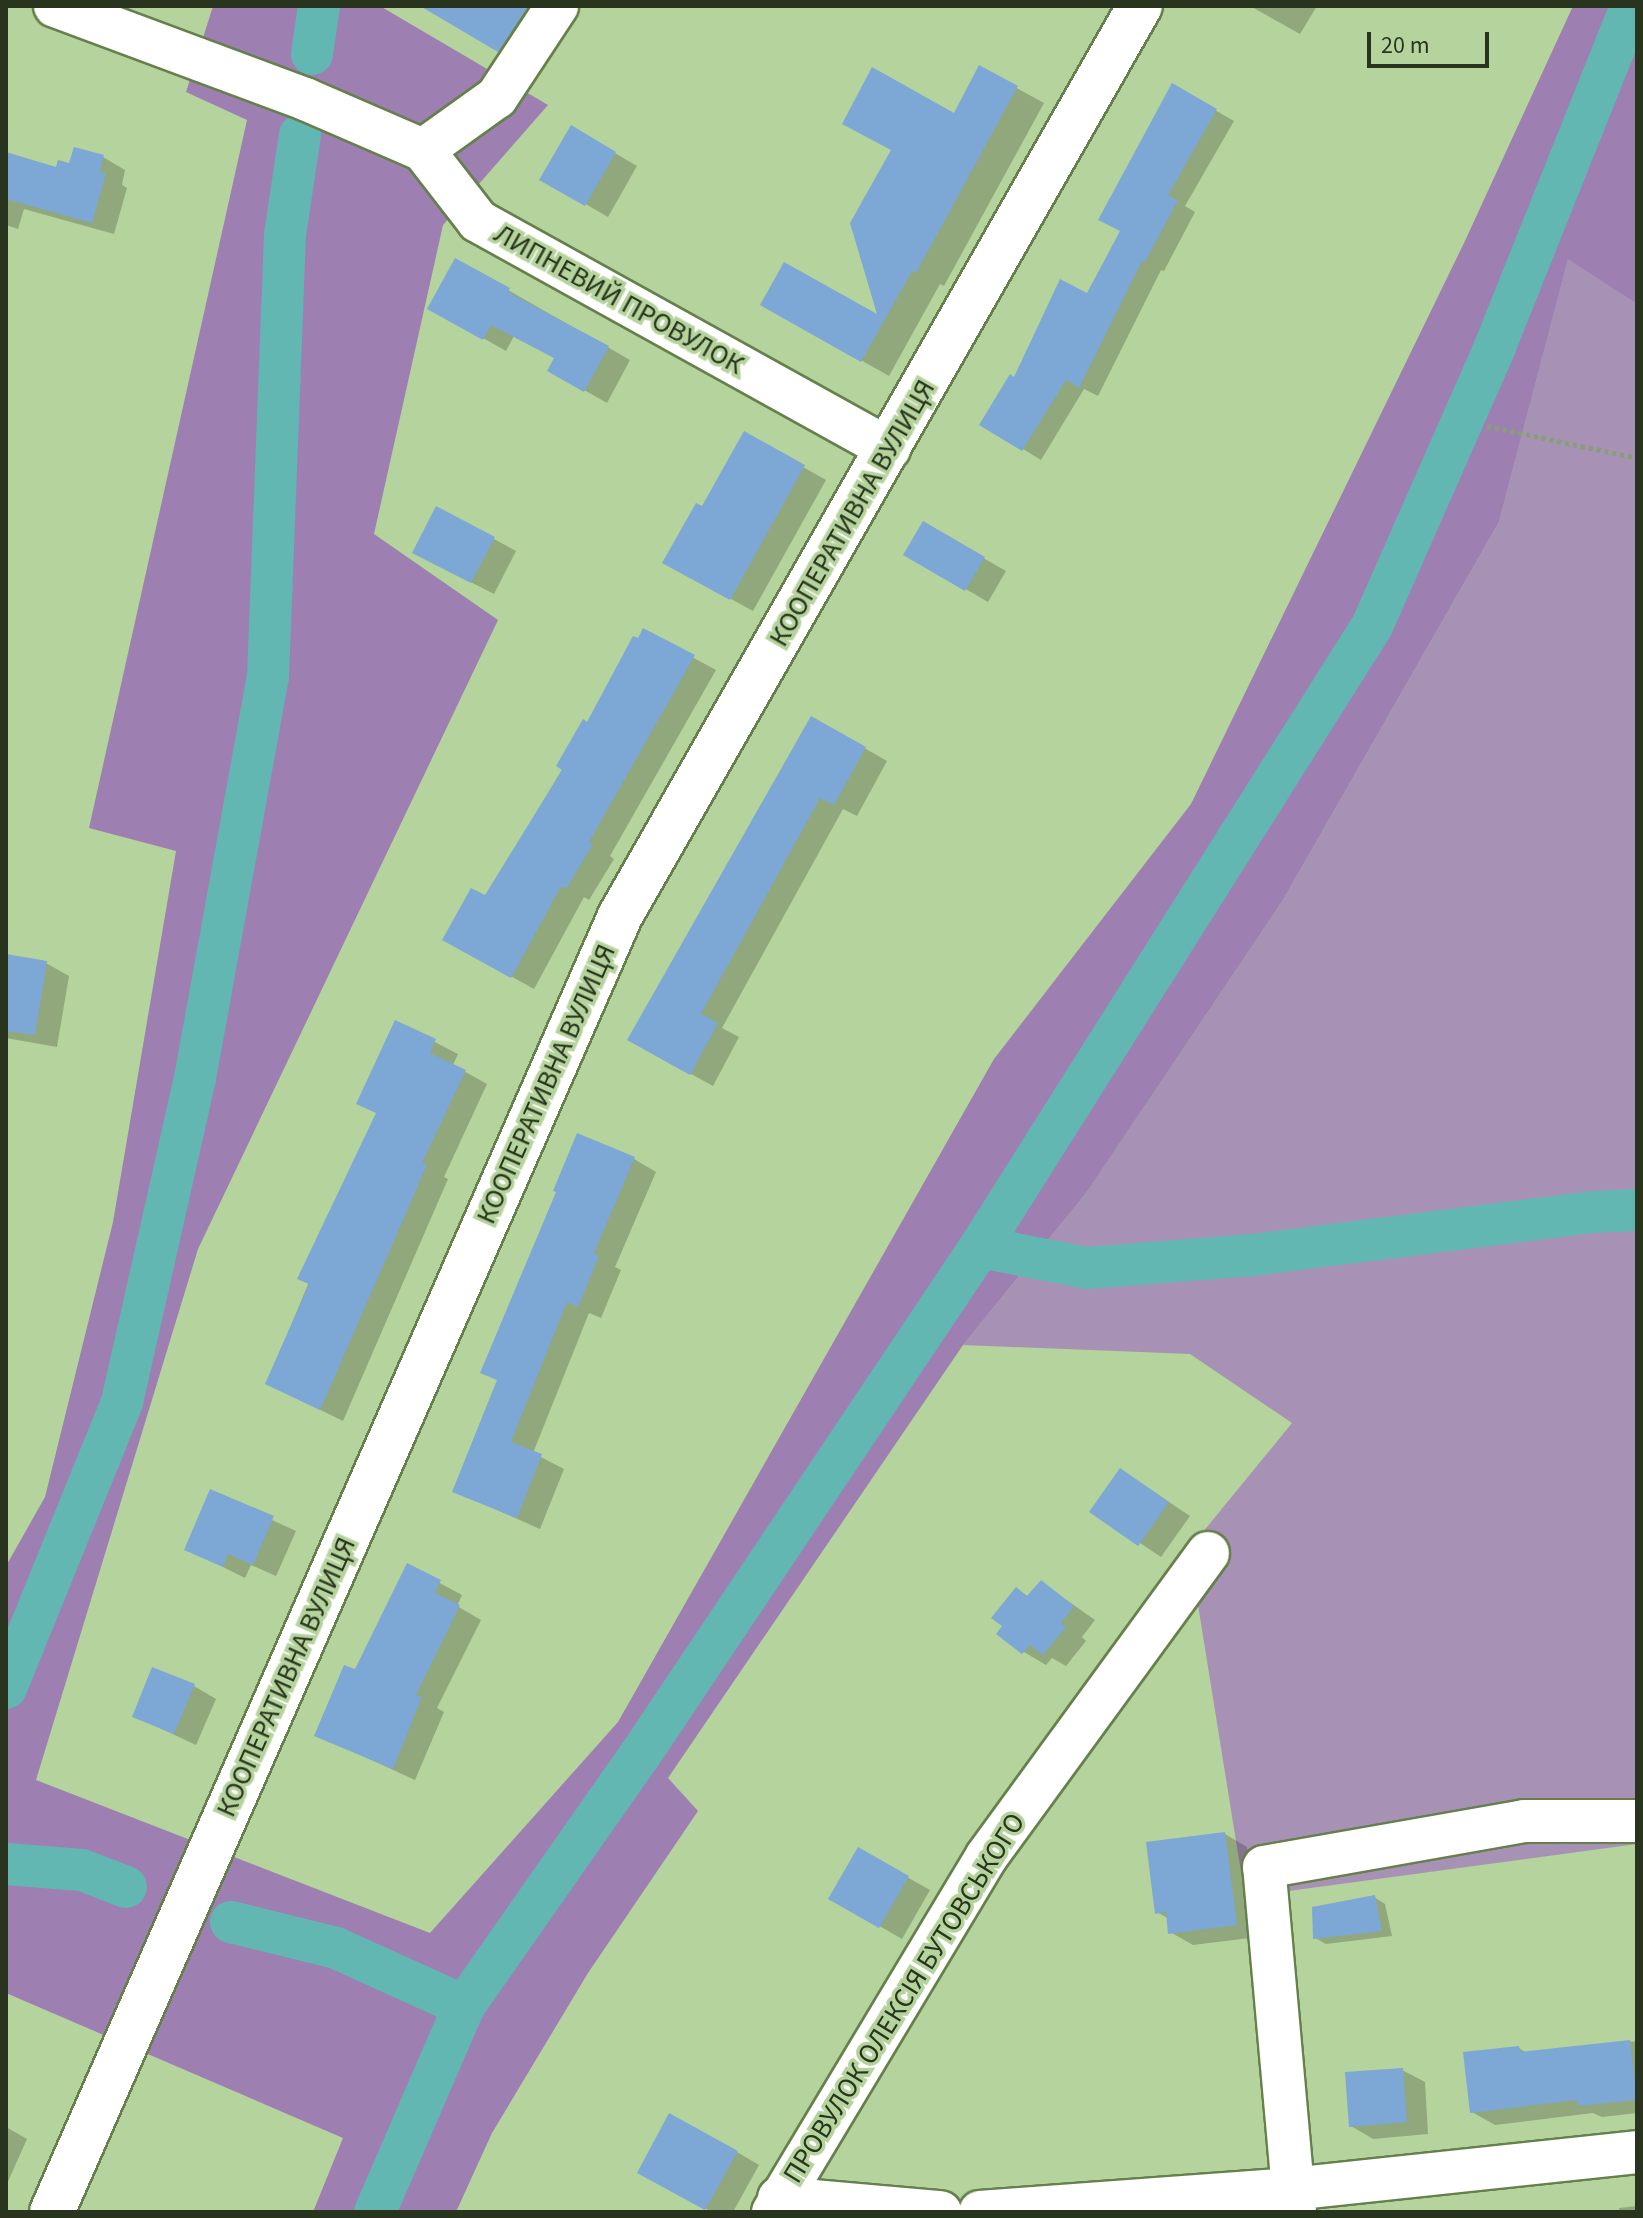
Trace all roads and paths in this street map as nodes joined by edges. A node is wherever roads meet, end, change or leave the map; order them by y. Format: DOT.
graph roads {
  1 [pos="55,6"];
  2 [pos="557,6"];
  3 [pos="1130,10"];
  4 [pos="423,150"];
  5 [pos="1487,426"];
  6 [pos="889,449"];
  7 [pos="1637,458"];
  8 [pos="1208,1553"];
  9 [pos="1637,1821"];
  10 [pos="1637,2152"];
  11 [pos="1293,2200"];
  12 [pos="776,2205"];
  13 [pos="52,2212"];
  14 [pos="940,2212"];
  15 [pos="980,2212"];
  1 -- 4 [label="street, ЛИПНЕВИЙ ПРОВУЛОК"];
  2 -- 4 [label="street"];
  3 -- 6 [label="street, КООПЕРАТИВНА ВУЛИЦЯ"];
  4 -- 6 [label="street, ЛИПНЕВИЙ ПРОВУЛОК"];
  5 -- 7 [label="path"];
  6 -- 13 [label="street, КООПЕРАТИВНА ВУЛИЦЯ"];
  8 -- 12 [label="street, ПРОВУЛОК ОЛЕКСІЯ БУТОВСЬКОГО"];
  9 -- 11 [label="street"];
  10 -- 11 [label="street"];
  11 -- 15 [label="street"];
  12 -- 14 [label="street"];
}
